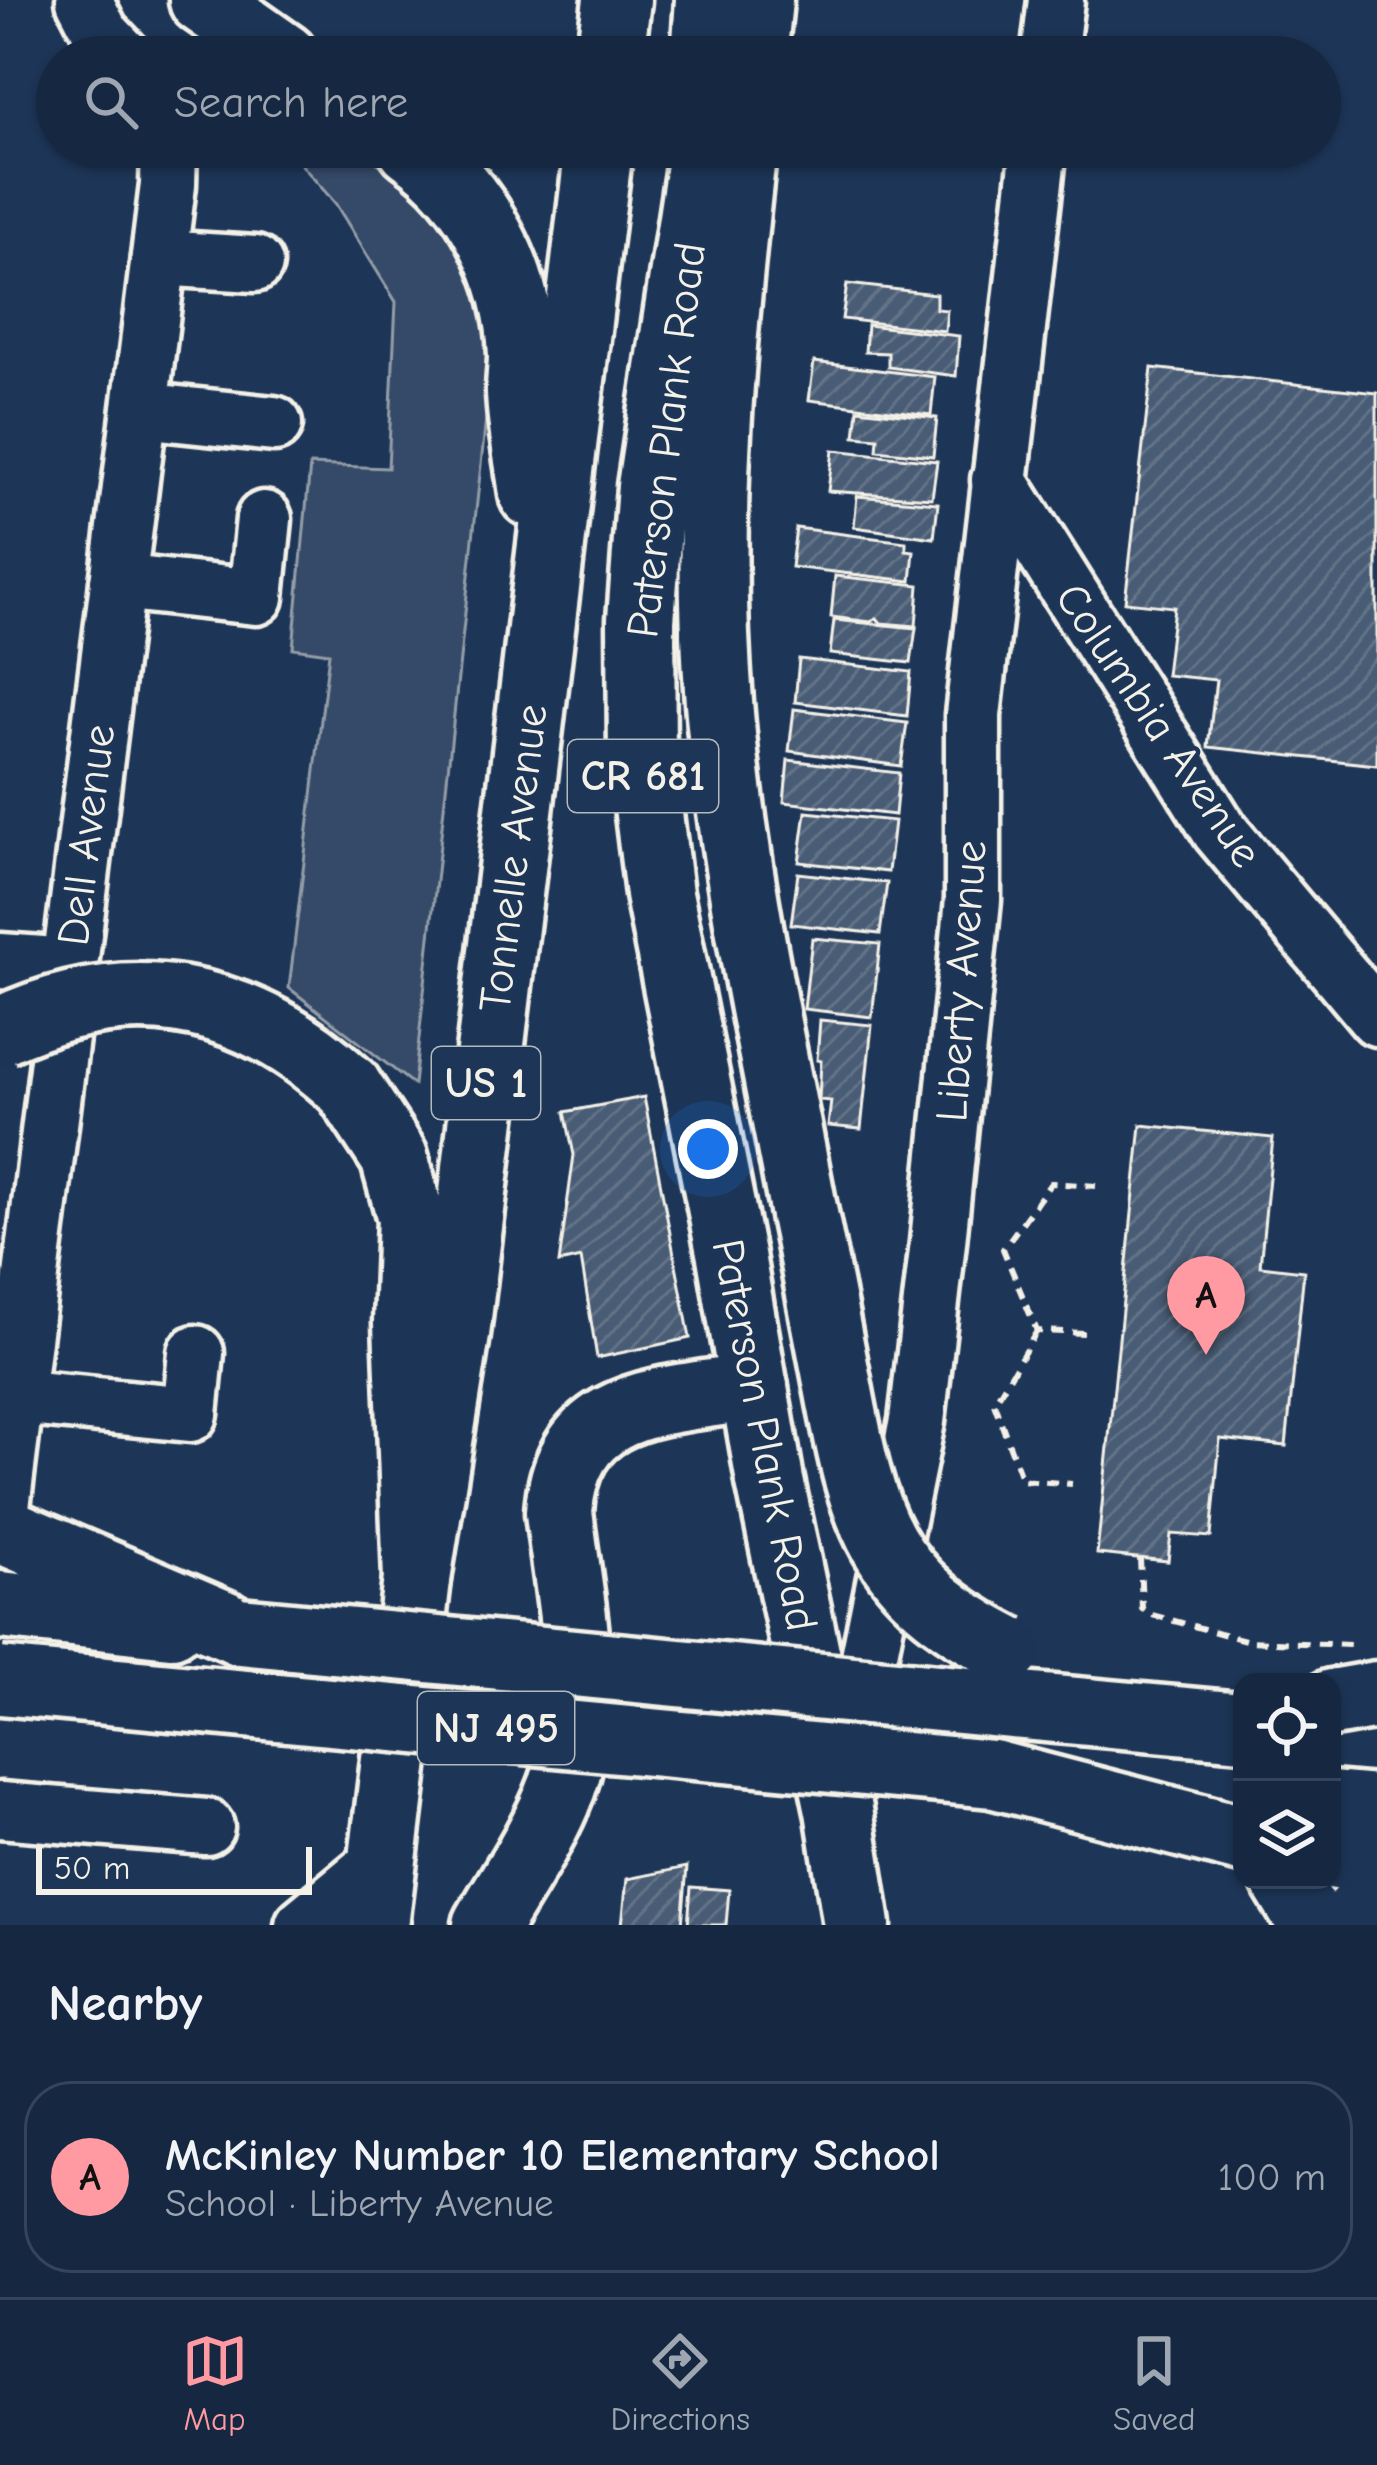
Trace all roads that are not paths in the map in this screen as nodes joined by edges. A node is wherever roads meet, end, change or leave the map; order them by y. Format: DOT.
graph roads {
  1 [pos="203,0"];
  2 [pos="617,0"];
  3 [pos="710,0"];
  4 [pos="735,0"];
  5 [pos="759,0"];
  6 [pos="1056,0"];
  7 [pos="254,36"];
  8 [pos="613,36"];
  9 [pos="707,36"];
  10 [pos="727,36"];
  11 [pos="755,36"];
  12 [pos="1052,36"];
  13 [pos="167,168"];
  14 [pos="436,168"];
  15 [pos="596,168"];
  16 [pos="709,168"];
  17 [pos="712,168"];
  18 [pos="1036,168"];
  19 [pos="159,257"];
  20 [pos="255,264"];
  21 [pos="140,410"];
  22 [pos="274,424"];
  23 [pos="999,480"];
  24 [pos="264,519"];
  25 [pos="118,582"];
  26 [pos="546,587"];
  27 [pos="0,961"];
  28 [pos="70,966"];
  29 [pos="1377,1018"];
  30 [pos="0,1031"];
  31 [pos="196,1353"];
  32 [pos="11,1384"];
  33 [pos="754,1387"];
  34 [pos="0,1526"];
  35 [pos="417,1579"];
  36 [pos="0,1606"];
  37 [pos="240,1631"];
  38 [pos="1004,1677"];
  39 [pos="0,1681"];
  40 [pos="1231,1723"];
  41 [pos="1341,1734"];
  42 [pos="1377,1736"];
  43 [pos="1341,1806"];
  44 [pos="0,1810"];
  45 [pos="838,1810"];
  46 [pos="1377,1810"];
  47 [pos="206,1827"];
  48 [pos="1233,1835"];
  49 [pos="1341,1857"];
  50 [pos="383,1859"];
  51 [pos="1377,1863"];
  52 [pos="1286,1889"];
  53 [pos="1377,1895"];
  54 [pos="303,1925"];
  55 [pos="375,1925"];
  56 [pos="487,1925"];
  57 [pos="857,1925"];
  58 [pos="1312,1925"];
  59 [pos="1347,1925"];
  1 -- 7 [label="main road"];
  2 -- 8 [label="main road"];
  3 -- 9 [label="main road"];
  4 -- 10 [label="main road"];
  5 -- 11 [label="main road"];
  6 -- 12 [label="street"];
  13 -- 19 [label="street, Dell Avenue"];
  14 -- 26 [label="main road"];
  15 -- 26 [label="main road, Tonnelle Avenue / US 1"];
  16 -- 33 [label="main road, Paterson Plank Road / CR 681"];
  17 -- 38 [label="main road, bridge"];
  18 -- 23 [label="street, Liberty Avenue"];
  19 -- 20 [label="street"];
  19 -- 21 [label="street, Dell Avenue"];
  21 -- 22 [label="street"];
  21 -- 25 [label="street, Dell Avenue"];
  23 -- 29 [label="street, Columbia Avenue"];
  23 -- 45 [label="street, Liberty Avenue"];
  24 -- 25 [label="street"];
  25 -- 28 [label="street, Dell Avenue"];
  26 -- 35 [label="main road, Tonnelle Avenue / US 1"];
  27 -- 28 [label="street"];
  28 -- 32 [label="street, Dell Avenue"];
  30 -- 35 [label="main road, bridge"];
  31 -- 32 [label="street"];
  32 -- 34 [label="street, Dell Avenue"];
  33 -- 45 [label="main road, Paterson Plank Road / CR 681"];
  33 -- 56 [label="main road"];
  34 -- 37 [label="main road"];
  35 -- 50 [label="main road, Tonnelle Avenue / US 1"];
  36 -- 37 [label="main road, NJ 495"];
  37 -- 38 [label="main road, NJ 495, bridge"];
  38 -- 40 [label="main road, NJ 495"];
  39 -- 48 [label="main road, NJ 495, bridge"];
  41 -- 42 [label="main road"];
  43 -- 46 [label="main road"];
  44 -- 47 [label="street"];
  45 -- 57 [label="main road, Paterson Plank Road / CR 681"];
  49 -- 51 [label="main road"];
  50 -- 54 [label="street"];
  50 -- 55 [label="main road, Tonnelle Avenue / US 1"];
  52 -- 58 [label="main road"];
  53 -- 59 [label="main road"];
}
